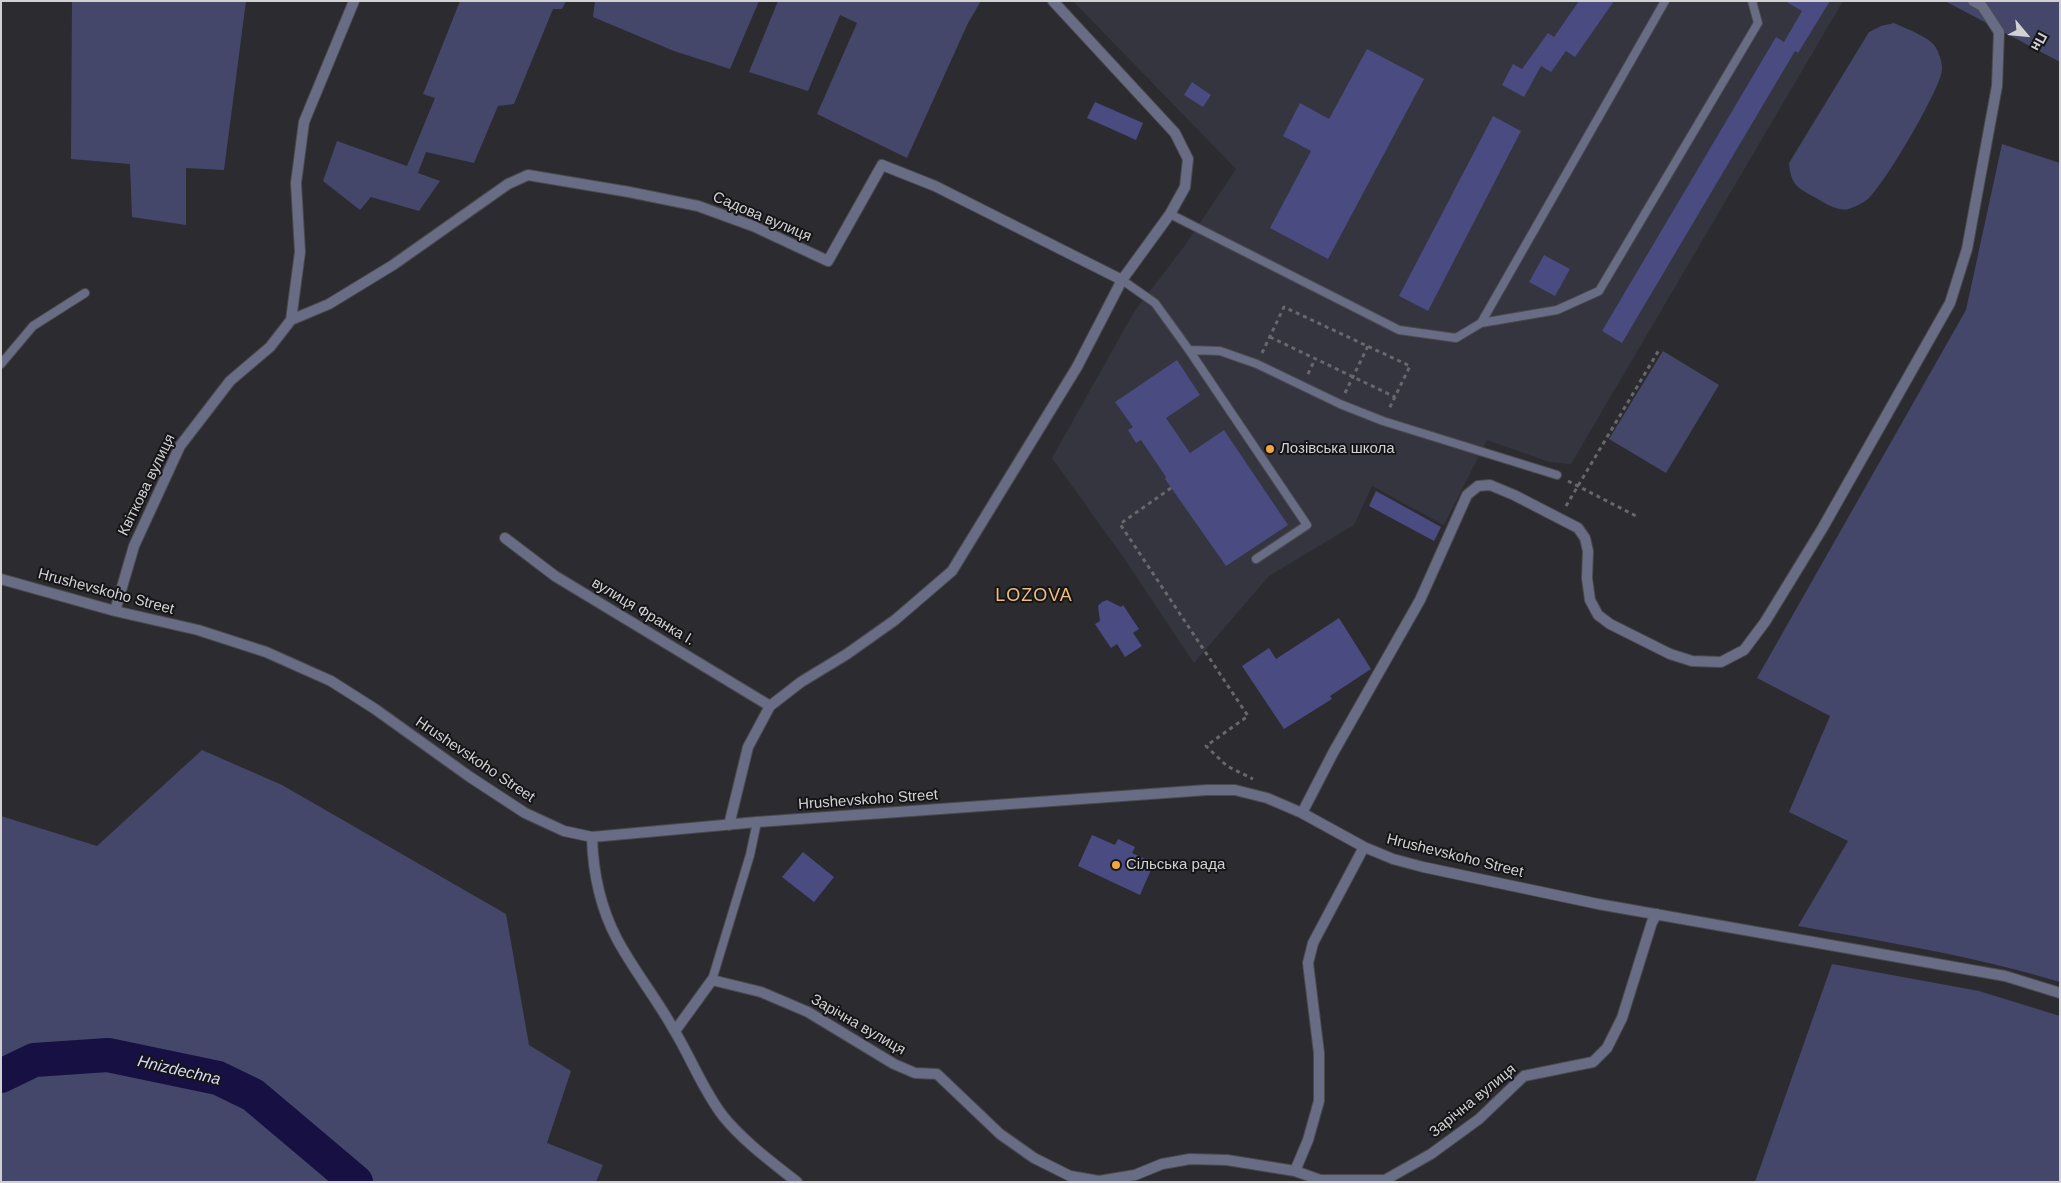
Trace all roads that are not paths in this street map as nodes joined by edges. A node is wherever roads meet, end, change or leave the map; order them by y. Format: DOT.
graph roads {
  1 [pos="354,1"];
  2 [pos="1053,1"];
  3 [pos="1666,1"];
  4 [pos="1752,1"];
  5 [pos="1973,1"];
  6 [pos="1170,214"];
  7 [pos="1122,280"];
  8 [pos="85,293"];
  9 [pos="291,320"];
  10 [pos="1481,323"];
  11 [pos="1190,350"];
  12 [pos="1,364"];
  13 [pos="1557,475"];
  14 [pos="505,538"];
  15 [pos="1256,559"];
  16 [pos="1,579"];
  17 [pos="115,611"];
  18 [pos="770,706"];
  19 [pos="1302,813"];
  20 [pos="757,822"];
  21 [pos="729,825"];
  22 [pos="592,837"];
  23 [pos="1364,847"];
  24 [pos="1657,914"];
  25 [pos="712,980"];
  26 [pos="2060,993"];
  27 [pos="675,1031"];
  28 [pos="1294,1171"];
  29 [pos="797,1182"];
  1 -- 9 [label="street, Квіткова вулиця"];
  2 -- 6 [label="street"];
  3 -- 10 [label="lane"];
  4 -- 10 [label="lane"];
  5 -- 19 [label="street"];
  6 -- 7 [label="street"];
  6 -- 10 [label="lane"];
  7 -- 9 [label="street, Садова вулиця"];
  7 -- 11 [label="lane"];
  7 -- 18 [label="street"];
  8 -- 12 [label="lane"];
  9 -- 17 [label="street, Квіткова вулиця"];
  11 -- 13 [label="lane"];
  11 -- 15 [label="lane"];
  14 -- 18 [label="street, вулиця Франка І."];
  16 -- 17 [label="street, Hrushevskoho Street"];
  17 -- 22 [label="street, Hrushevskoho Street"];
  18 -- 21 [label="street"];
  19 -- 20 [label="street, Hrushevskoho Street"];
  19 -- 23 [label="street, Hrushevskoho Street"];
  20 -- 21 [label="street, Hrushevskoho Street"];
  20 -- 25 [label="lane"];
  21 -- 22 [label="street, Hrushevskoho Street"];
  22 -- 27 [label="street"];
  23 -- 24 [label="street, Hrushevskoho Street"];
  23 -- 28 [label="street"];
  24 -- 26 [label="street, Hrushevskoho Street"];
  24 -- 28 [label="street, Зарічна вулиця"];
  25 -- 27 [label="street"];
  25 -- 28 [label="street, Зарічна вулиця"];
  27 -- 29 [label="street"];
}
